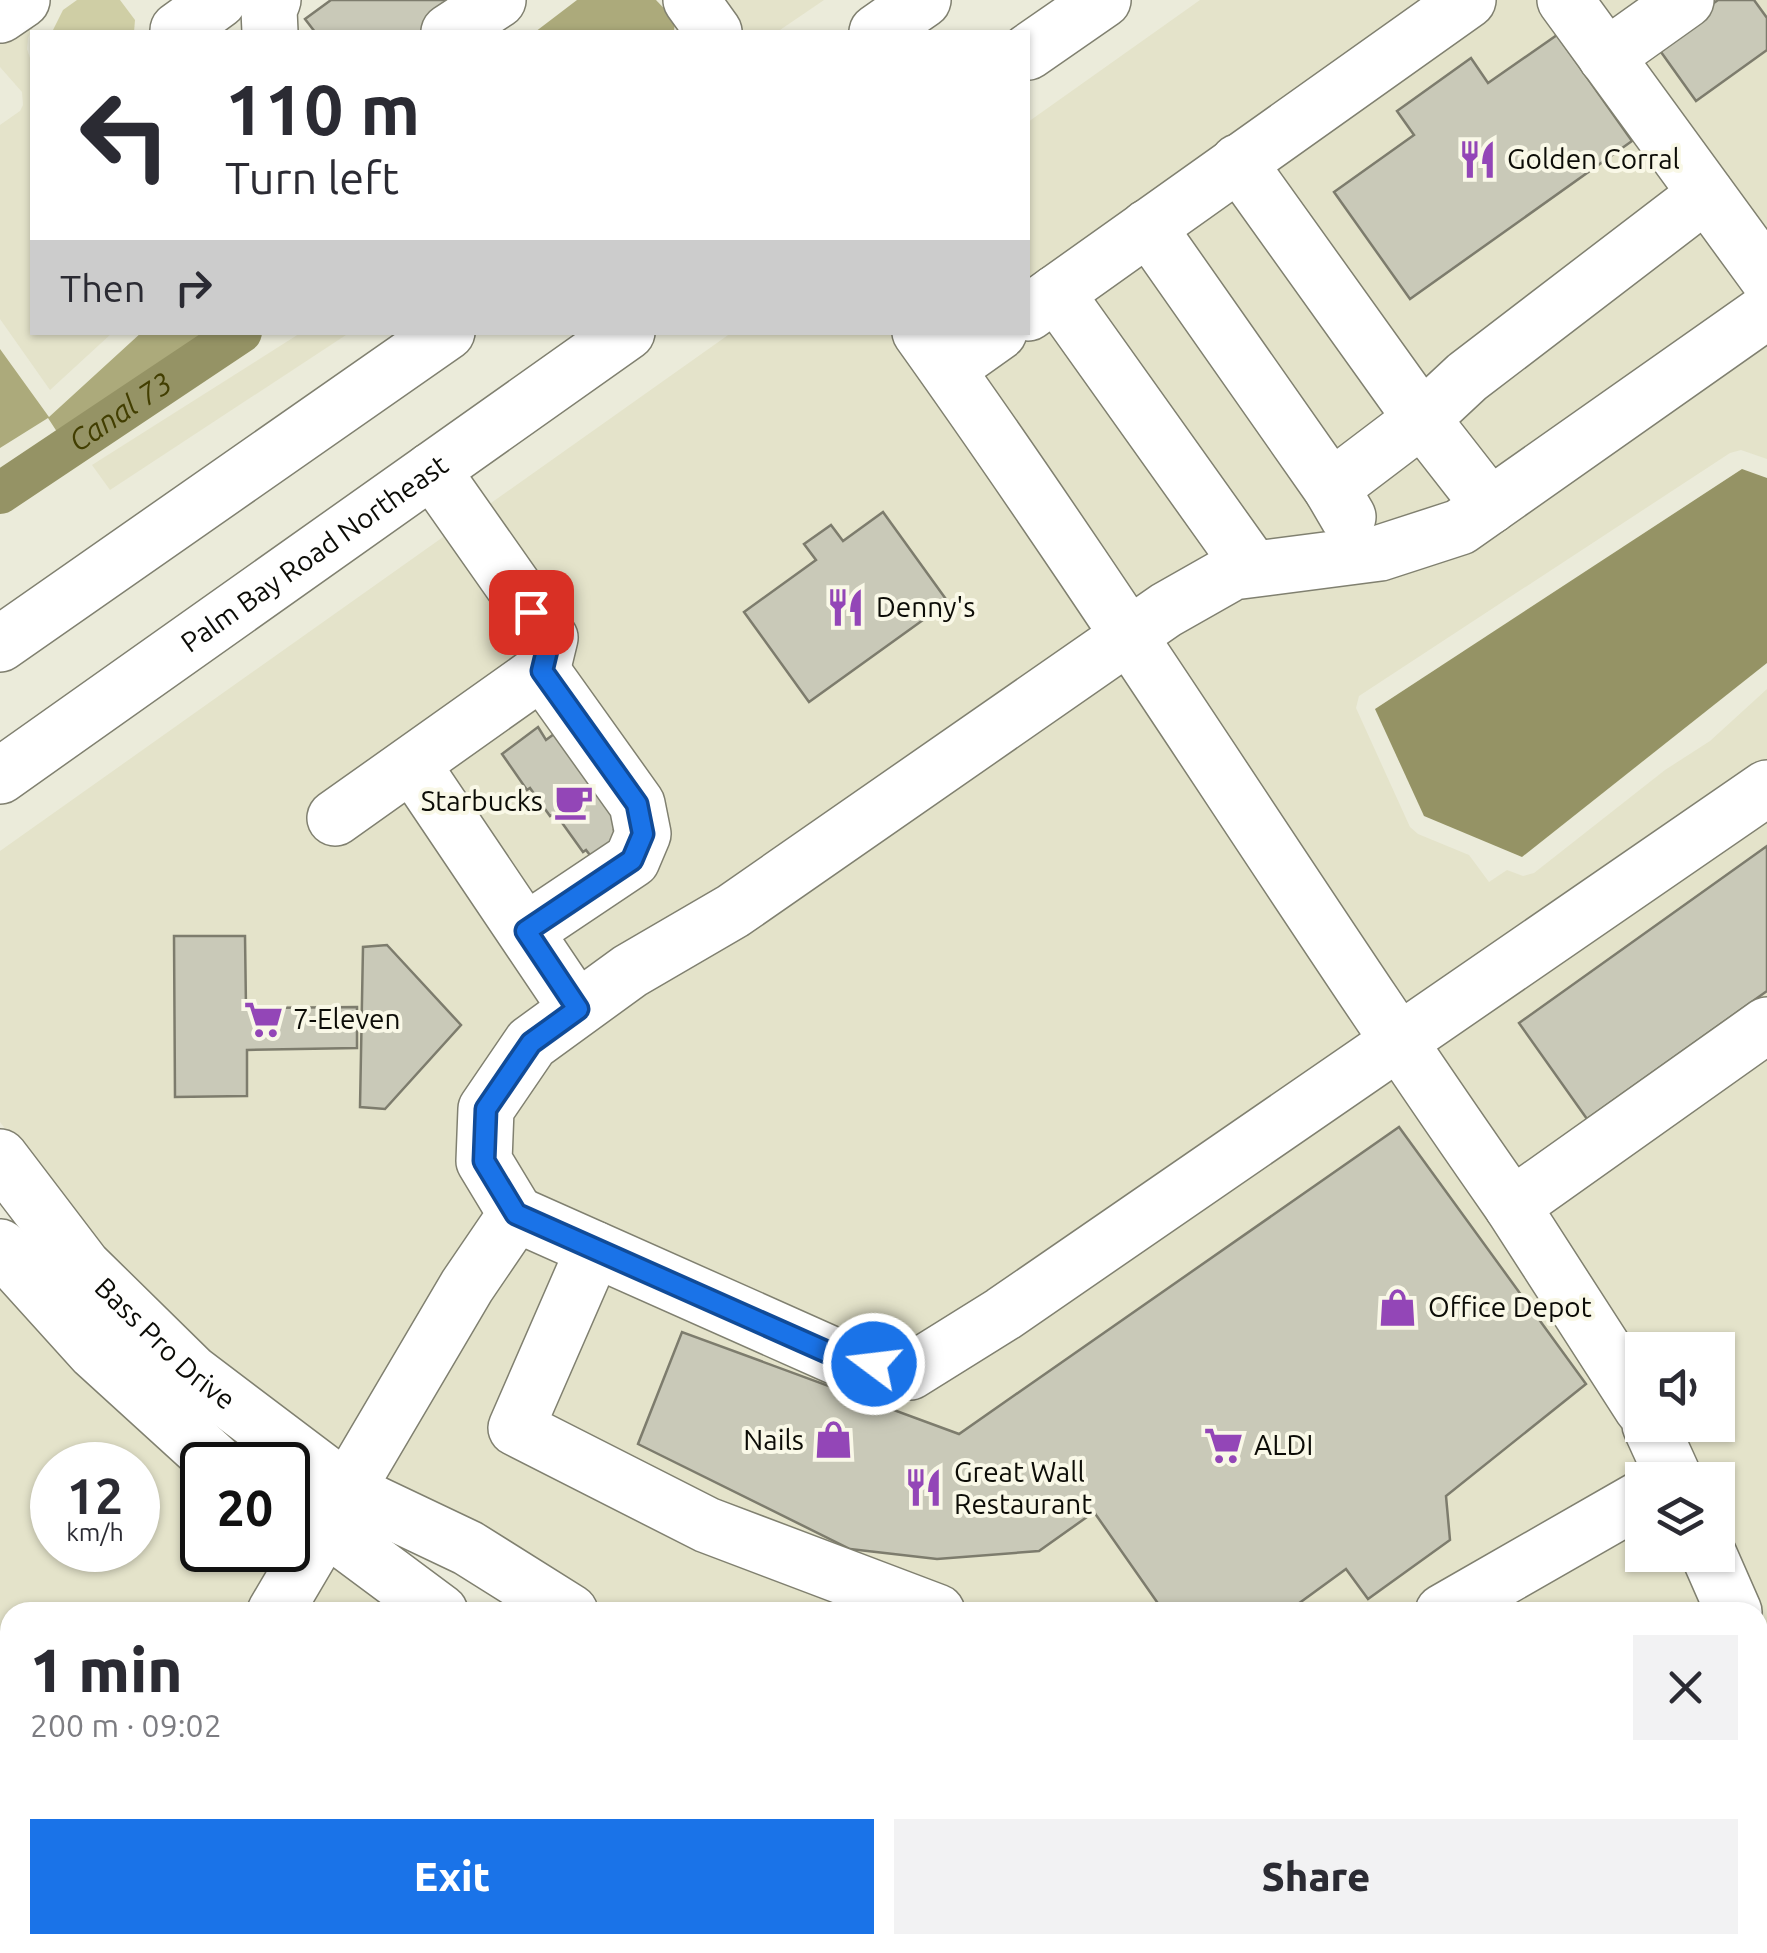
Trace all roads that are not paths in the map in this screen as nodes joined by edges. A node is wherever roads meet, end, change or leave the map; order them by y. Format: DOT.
graph roads {
  1 [pos="22,0"];
  2 [pos="219,0"];
  3 [pos="273,0"];
  4 [pos="498,0"];
  5 [pos="532,0"];
  6 [pos="691,0"];
  7 [pos="924,0"];
  8 [pos="1103,0"];
  9 [pos="1468,0"];
  10 [pos="1565,0"];
  11 [pos="1686,0"];
  12 [pos="0,15"];
  13 [pos="178,30"];
  14 [pos="270,30"];
  15 [pos="452,30"];
  16 [pos="488,30"];
  17 [pos="713,30"];
  18 [pos="880,30"];
  19 [pos="1030,51"];
  20 [pos="1606,56"];
  21 [pos="1238,162"];
  22 [pos="1706,194"];
  23 [pos="1148,227"];
  24 [pos="1767,277"];
  25 [pos="1042,303"];
  26 [pos="1767,311"];
  27 [pos="443,335"];
  28 [pos="624,335"];
  29 [pos="989,335"];
  30 [pos="934,351"];
  31 [pos="1422,419"];
  32 [pos="432,470"];
  33 [pos="1332,488"];
  34 [pos="1490,506"];
  35 [pos="1369,554"];
  36 [pos="1252,568"];
  37 [pos="1129,636"];
  38 [pos="0,644"];
  39 [pos="542,671"];
  40 [pos="412,764"];
  41 [pos="0,776"];
  42 [pos="1767,788"];
  43 [pos="336,818"];
  44 [pos="526,931"];
  45 [pos="578,1009"];
  46 [pos="1767,1024"];
  47 [pos="1397,1042"];
  48 [pos="0,1157"];
  49 [pos="1512,1206"];
  50 [pos="516,1214"];
  51 [pos="0,1247"];
  52 [pos="594,1248"];
  53 [pos="1625,1382"];
  54 [pos="193,1442"];
  55 [pos="1625,1508"];
  56 [pos="321,1510"];
  57 [pos="1717,1572"];
  58 [pos="280,1602"];
  59 [pos="428,1602"];
  60 [pos="554,1602"];
  61 [pos="911,1602"];
  62 [pos="1460,1602"];
  63 [pos="1730,1602"];
  1 -- 12 [label="main road"];
  2 -- 13 [label="main road"];
  3 -- 14 [label="main road"];
  4 -- 15 [label="main road"];
  5 -- 16 [label="main road"];
  6 -- 17 [label="main road"];
  7 -- 18 [label="main road"];
  8 -- 19 [label="main road"];
  9 -- 21 [label="main road"];
  10 -- 20 [label="main road"];
  11 -- 20 [label="main road"];
  20 -- 22 [label="main road"];
  21 -- 23 [label="main road"];
  21 -- 31 [label="main road"];
  22 -- 24 [label="main road"];
  22 -- 31 [label="main road"];
  23 -- 25 [label="main road"];
  23 -- 33 [label="main road"];
  25 -- 36 [label="main road"];
  26 -- 34 [label="main road"];
  27 -- 38 [label="main road"];
  28 -- 32 [label="main road, Palm Bay Road Northeast"];
  29 -- 30 [label="main road"];
  30 -- 37 [label="main road"];
  31 -- 33 [label="main road"];
  31 -- 34 [label="main road"];
  32 -- 39 [label="main road"];
  32 -- 41 [label="main road, Palm Bay Road Northeast"];
  33 -- 35 [label="main road"];
  34 -- 35 [label="main road"];
  35 -- 36 [label="main road"];
  36 -- 37 [label="main road"];
  37 -- 45 [label="main road"];
  37 -- 47 [label="main road"];
  39 -- 40 [label="main road"];
  39 -- 44 [label="main road"];
  40 -- 43 [label="main road"];
  40 -- 44 [label="main road"];
  42 -- 47 [label="main road"];
  44 -- 45 [label="main road"];
  45 -- 50 [label="main road"];
  46 -- 49 [label="main road"];
  47 -- 49 [label="main road"];
  47 -- 52 [label="main road"];
  48 -- 56 [label="main road, Bass Pro Drive"];
  49 -- 53 [label="main road"];
  50 -- 52 [label="main road"];
  50 -- 56 [label="main road"];
  51 -- 54 [label="main road, Bass Pro Drive"];
  52 -- 61 [label="main road"];
  55 -- 62 [label="main road"];
  56 -- 58 [label="main road"];
  56 -- 59 [label="main road, Bass Pro Drive"];
  56 -- 60 [label="main road, Bass Pro Drive"];
  57 -- 63 [label="main road"];
}
